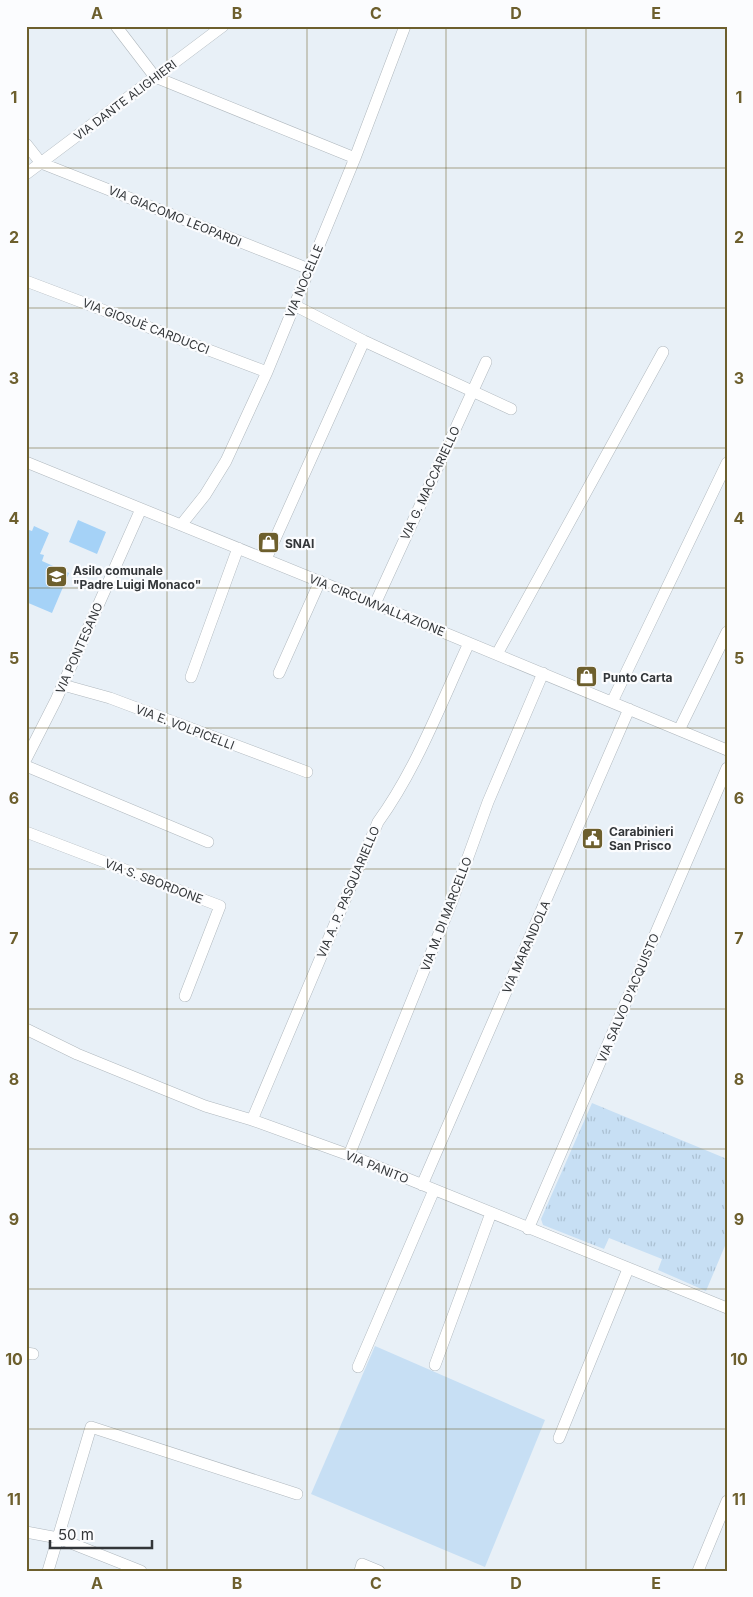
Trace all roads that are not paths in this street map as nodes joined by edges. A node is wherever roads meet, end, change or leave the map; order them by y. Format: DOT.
graph roads {
  1 [pos="116,26"];
  2 [pos="223,26"];
  3 [pos="405,26"];
  4 [pos="155,77"];
  5 [pos="26,144"];
  6 [pos="355,158"];
  7 [pos="41,163"];
  8 [pos="26,174"];
  9 [pos="309,269"];
  10 [pos="26,281"];
  11 [pos="294,305"];
  12 [pos="364,341"];
  13 [pos="663,352"];
  14 [pos="486,362"];
  15 [pos="267,372"];
  16 [pos="472,393"];
  17 [pos="511,410"];
  18 [pos="26,462"];
  19 [pos="727,464"];
  20 [pos="141,509"];
  21 [pos="181,525"];
  22 [pos="238,548"];
  23 [pos="266,559"];
  24 [pos="320,581"];
  25 [pos="375,604"];
  26 [pos="727,632"];
  27 [pos="469,642"];
  28 [pos="497,654"];
  29 [pos="542,673"];
  30 [pos="279,674"];
  31 [pos="191,677"];
  32 [pos="63,685"];
  33 [pos="612,702"];
  34 [pos="629,709"];
  35 [pos="679,730"];
  36 [pos="727,750"];
  37 [pos="26,759"];
  38 [pos="26,766"];
  39 [pos="727,768"];
  40 [pos="307,772"];
  41 [pos="26,832"];
  42 [pos="208,842"];
  43 [pos="185,996"];
  44 [pos="26,1030"];
  45 [pos="252,1120"];
  46 [pos="349,1155"];
  47 [pos="422,1184"];
  48 [pos="434,1190"];
  49 [pos="491,1213"];
  50 [pos="528,1229"];
  51 [pos="628,1269"];
  52 [pos="727,1308"];
  53 [pos="435,1365"];
  54 [pos="358,1367"];
  55 [pos="559,1438"];
  56 [pos="297,1494"];
  57 [pos="727,1501"];
  58 [pos="26,1532"];
  59 [pos="58,1538"];
  60 [pos="48,1571"];
  61 [pos="141,1571"];
  62 [pos="360,1571"];
  63 [pos="379,1571"];
  64 [pos="698,1571"];
  1 -- 4 [label="street"];
  2 -- 4 [label="street, VIA DANTE ALIGHIERI"];
  3 -- 6 [label="street, VIA NOCELLE"];
  4 -- 6 [label="street"];
  4 -- 7 [label="street, VIA DANTE ALIGHIERI"];
  5 -- 7 [label="street"];
  6 -- 9 [label="street, VIA NOCELLE"];
  7 -- 8 [label="street, VIA DANTE ALIGHIERI"];
  7 -- 9 [label="street, VIA GIACOMO LEOPARDI"];
  9 -- 11 [label="street, VIA NOCELLE"];
  10 -- 15 [label="street, VIA GIOSUÈ CARDUCCI"];
  11 -- 12 [label="street"];
  11 -- 15 [label="street, VIA NOCELLE"];
  12 -- 16 [label="street"];
  12 -- 23 [label="street"];
  13 -- 28 [label="street"];
  14 -- 16 [label="street, VIA G. MACCARIELLO"];
  15 -- 21 [label="street, VIA NOCELLE"];
  16 -- 17 [label="street"];
  16 -- 25 [label="street, VIA G. MACCARIELLO"];
  18 -- 20 [label="street, VIA CIRCUMVALLAZIONE"];
  19 -- 33 [label="street"];
  20 -- 21 [label="street, VIA CIRCUMVALLAZIONE"];
  20 -- 32 [label="street, VIA PONTESANO"];
  21 -- 22 [label="street, VIA CIRCUMVALLAZIONE"];
  22 -- 23 [label="street, VIA CIRCUMVALLAZIONE"];
  22 -- 31 [label="street"];
  23 -- 24 [label="street, VIA CIRCUMVALLAZIONE"];
  24 -- 25 [label="street, VIA CIRCUMVALLAZIONE"];
  24 -- 30 [label="street"];
  25 -- 27 [label="street, VIA CIRCUMVALLAZIONE"];
  26 -- 35 [label="street"];
  27 -- 28 [label="street, VIA CIRCUMVALLAZIONE"];
  27 -- 45 [label="street, VIA A. P. PASQUARIELLO"];
  28 -- 29 [label="street, VIA CIRCUMVALLAZIONE"];
  29 -- 33 [label="street, VIA CIRCUMVALLAZIONE"];
  29 -- 46 [label="street, VIA M. DI MARCELLO"];
  32 -- 37 [label="street, VIA PONTESANO"];
  32 -- 40 [label="street, VIA E. VOLPICELLI"];
  33 -- 34 [label="street, VIA CIRCUMVALLAZIONE"];
  34 -- 35 [label="street, VIA CIRCUMVALLAZIONE"];
  34 -- 47 [label="street, VIA MARANDOLA"];
  35 -- 36 [label="street, VIA CIRCUMVALLAZIONE"];
  38 -- 42 [label="street"];
  39 -- 50 [label="street, VIA SALVO D'ACQUISTO"];
  41 -- 43 [label="street, VIA S. SBORDONE"];
  44 -- 45 [label="street, VIA PANITO"];
  45 -- 46 [label="street, VIA PANITO"];
  46 -- 47 [label="street, VIA PANITO"];
  47 -- 48 [label="street, VIA PANITO"];
  48 -- 49 [label="street, VIA PANITO"];
  48 -- 54 [label="street"];
  49 -- 50 [label="street, VIA PANITO"];
  49 -- 53 [label="street"];
  50 -- 51 [label="street, VIA PANITO"];
  51 -- 52 [label="street, VIA PANITO"];
  51 -- 55 [label="street"];
  56 -- 59 [label="street"];
  57 -- 64 [label="street"];
  58 -- 59 [label="street"];
  59 -- 60 [label="street"];
  59 -- 61 [label="street"];
  62 -- 63 [label="street"];
}
